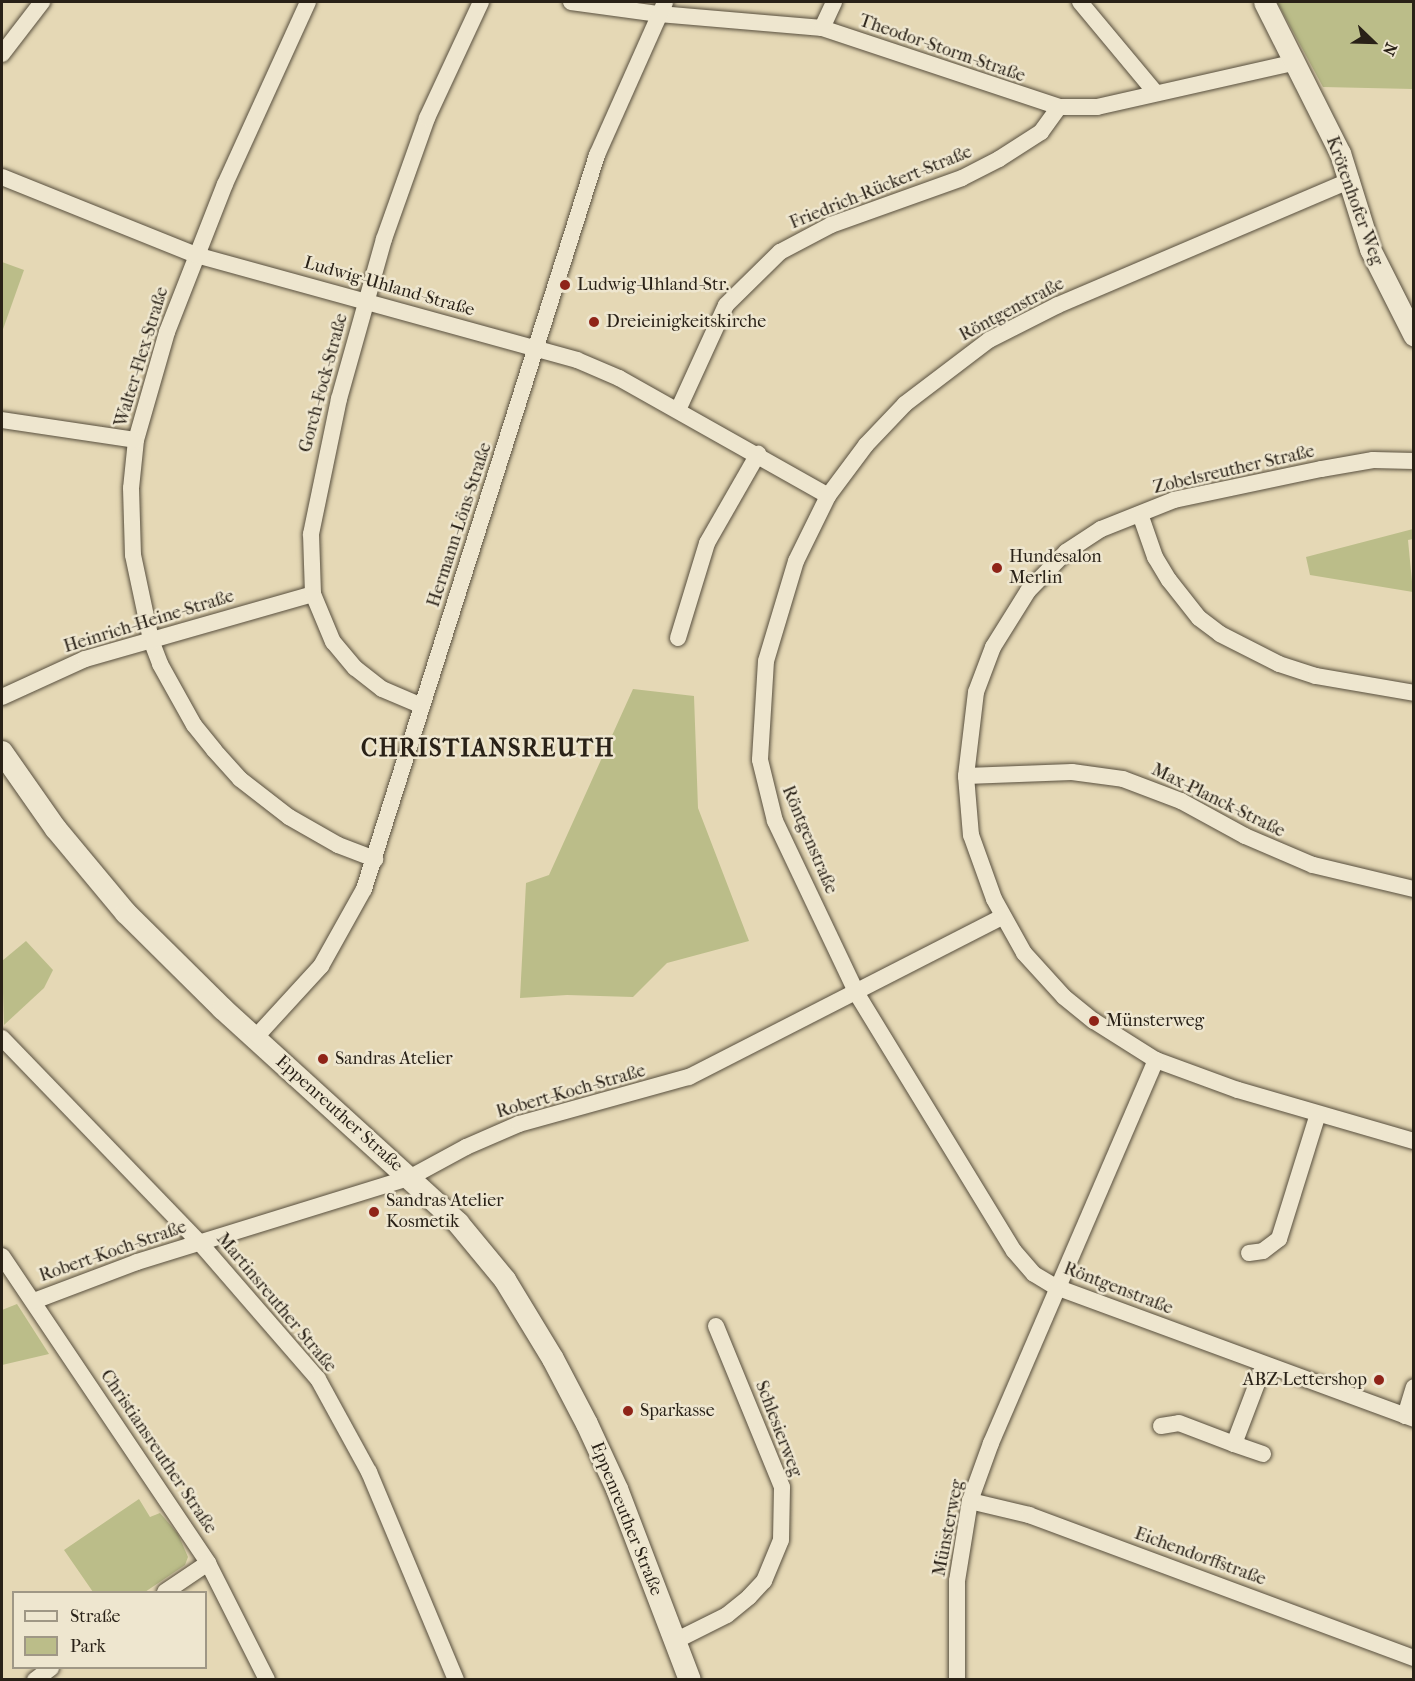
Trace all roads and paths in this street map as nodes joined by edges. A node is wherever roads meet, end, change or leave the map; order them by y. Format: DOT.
graph roads {
  1 [pos="42,2"];
  2 [pos="309,2"];
  3 [pos="481,2"];
  4 [pos="571,2"];
  5 [pos="834,2"];
  6 [pos="1080,2"];
  7 [pos="1264,2"];
  8 [pos="662,8"];
  9 [pos="822,28"];
  10 [pos="2,54"];
  11 [pos="1296,62"];
  12 [pos="1155,92"];
  13 [pos="1059,107"];
  14 [pos="2,177"];
  15 [pos="1351,180"];
  16 [pos="196,255"];
  17 [pos="366,302"];
  18 [pos="1413,336"];
  19 [pos="536,349"];
  20 [pos="678,410"];
  21 [pos="2,420"];
  22 [pos="136,440"];
  23 [pos="758,454"];
  24 [pos="1413,461"];
  25 [pos="828,496"];
  26 [pos="1140,514"];
  27 [pos="313,594"];
  28 [pos="678,638"];
  29 [pos="151,640"];
  30 [pos="1413,693"];
  31 [pos="2,697"];
  32 [pos="422,706"];
  33 [pos="2,752"];
  34 [pos="966,776"];
  35 [pos="375,859"];
  36 [pos="1413,889"];
  37 [pos="1002,917"];
  38 [pos="857,994"];
  39 [pos="2,1038"];
  40 [pos="255,1038"];
  41 [pos="1156,1060"];
  42 [pos="1318,1114"];
  43 [pos="1413,1141"];
  44 [pos="409,1178"];
  45 [pos="200,1243"];
  46 [pos="1249,1253"];
  47 [pos="2,1256"];
  48 [pos="1056,1287"];
  49 [pos="34,1301"];
  50 [pos="716,1326"];
  51 [pos="1264,1365"];
  52 [pos="1413,1387"];
  53 [pos="1409,1417"];
  54 [pos="1161,1426"];
  55 [pos="1234,1444"];
  56 [pos="1263,1454"];
  57 [pos="970,1501"];
  58 [pos="208,1563"];
  59 [pos="168,1591"];
  60 [pos="675,1641"];
  61 [pos="1413,1658"];
  62 [pos="50,1669"];
  63 [pos="35,1680"];
  64 [pos="267,1680"];
  65 [pos="456,1680"];
  66 [pos="690,1680"];
  67 [pos="957,1680"];
  1 -- 10 [label="street"];
  2 -- 16 [label="street, Walter-Flex-Straße"];
  3 -- 17 [label="street, Gorch-Fock-Straße"];
  4 -- 8 [label="street, Theodor-Storm-Straße"];
  5 -- 9 [label="street"];
  6 -- 12 [label="street"];
  7 -- 11 [label="street, Krötenhofer Weg"];
  8 -- 9 [label="street, Theodor-Storm-Straße"];
  8 -- 19 [label="street, Hermann-Löns-Straße"];
  9 -- 13 [label="street, Theodor-Storm-Straße"];
  11 -- 12 [label="street, Theodor-Storm-Straße"];
  11 -- 15 [label="street, Krötenhofer Weg"];
  12 -- 13 [label="street, Theodor-Storm-Straße"];
  13 -- 20 [label="street, Friedrich-Rückert-Straße"];
  14 -- 16 [label="street, Ludwig-Uhland-Straße"];
  15 -- 18 [label="street, Krötenhofer Weg"];
  15 -- 25 [label="street, Röntgenstraße"];
  16 -- 17 [label="street, Ludwig-Uhland-Straße"];
  16 -- 22 [label="street, Walter-Flex-Straße"];
  17 -- 19 [label="street, Ludwig-Uhland-Straße"];
  17 -- 27 [label="street, Gorch-Fock-Straße"];
  19 -- 20 [label="street, Ludwig-Uhland-Straße"];
  19 -- 32 [label="street, Hermann-Löns-Straße"];
  20 -- 23 [label="street, Ludwig-Uhland-Straße"];
  21 -- 22 [label="street"];
  22 -- 29 [label="street, Walter-Flex-Straße"];
  23 -- 25 [label="street, Ludwig-Uhland-Straße"];
  23 -- 28 [label="street"];
  24 -- 26 [label="street, Zobelsreuther Straße"];
  25 -- 38 [label="street, Röntgenstraße"];
  26 -- 30 [label="street"];
  26 -- 34 [label="street, Zobelsreuther Straße"];
  27 -- 29 [label="street, Heinrich-Heine-Straße"];
  27 -- 32 [label="street, Gorch-Fock-Straße"];
  29 -- 31 [label="street, Heinrich-Heine-Straße"];
  29 -- 35 [label="street, Walter-Flex-Straße"];
  32 -- 35 [label="street, Hermann-Löns-Straße"];
  33 -- 40 [label="main road, Eppenreuther Straße"];
  34 -- 36 [label="street, Max-Planck-Straße"];
  34 -- 37 [label="street, Zobelsreuther Straße"];
  35 -- 40 [label="street, Hermann-Löns-Straße"];
  37 -- 38 [label="street, Robert-Koch-Straße"];
  37 -- 41 [label="street, Zobelsreuther Straße"];
  38 -- 44 [label="street, Robert-Koch-Straße"];
  38 -- 48 [label="street, Röntgenstraße"];
  39 -- 45 [label="street, Martinsreuther Straße"];
  40 -- 44 [label="main road, Eppenreuther Straße"];
  41 -- 42 [label="street, Zobelsreuther Straße"];
  41 -- 48 [label="street, Münsterweg"];
  42 -- 43 [label="street, Zobelsreuther Straße"];
  42 -- 46 [label="street"];
  44 -- 45 [label="street, Robert-Koch-Straße"];
  44 -- 60 [label="main road, Eppenreuther Straße"];
  45 -- 49 [label="street, Robert-Koch-Straße"];
  45 -- 65 [label="street, Martinsreuther Straße"];
  47 -- 49 [label="street, Christiansreuther Straße"];
  48 -- 51 [label="street, Röntgenstraße"];
  48 -- 57 [label="street, Münsterweg"];
  49 -- 58 [label="street, Christiansreuther Straße"];
  50 -- 60 [label="street, Schlesierweg"];
  51 -- 53 [label="street, Röntgenstraße"];
  51 -- 55 [label="street"];
  52 -- 53 [label="street"];
  54 -- 55 [label="street"];
  55 -- 56 [label="street"];
  57 -- 61 [label="street, Eichendorffstraße"];
  57 -- 67 [label="street, Münsterweg"];
  58 -- 59 [label="street"];
  58 -- 64 [label="street, Christiansreuther Straße"];
  60 -- 66 [label="main road, Eppenreuther Straße"];
  62 -- 63 [label="street"];
}
